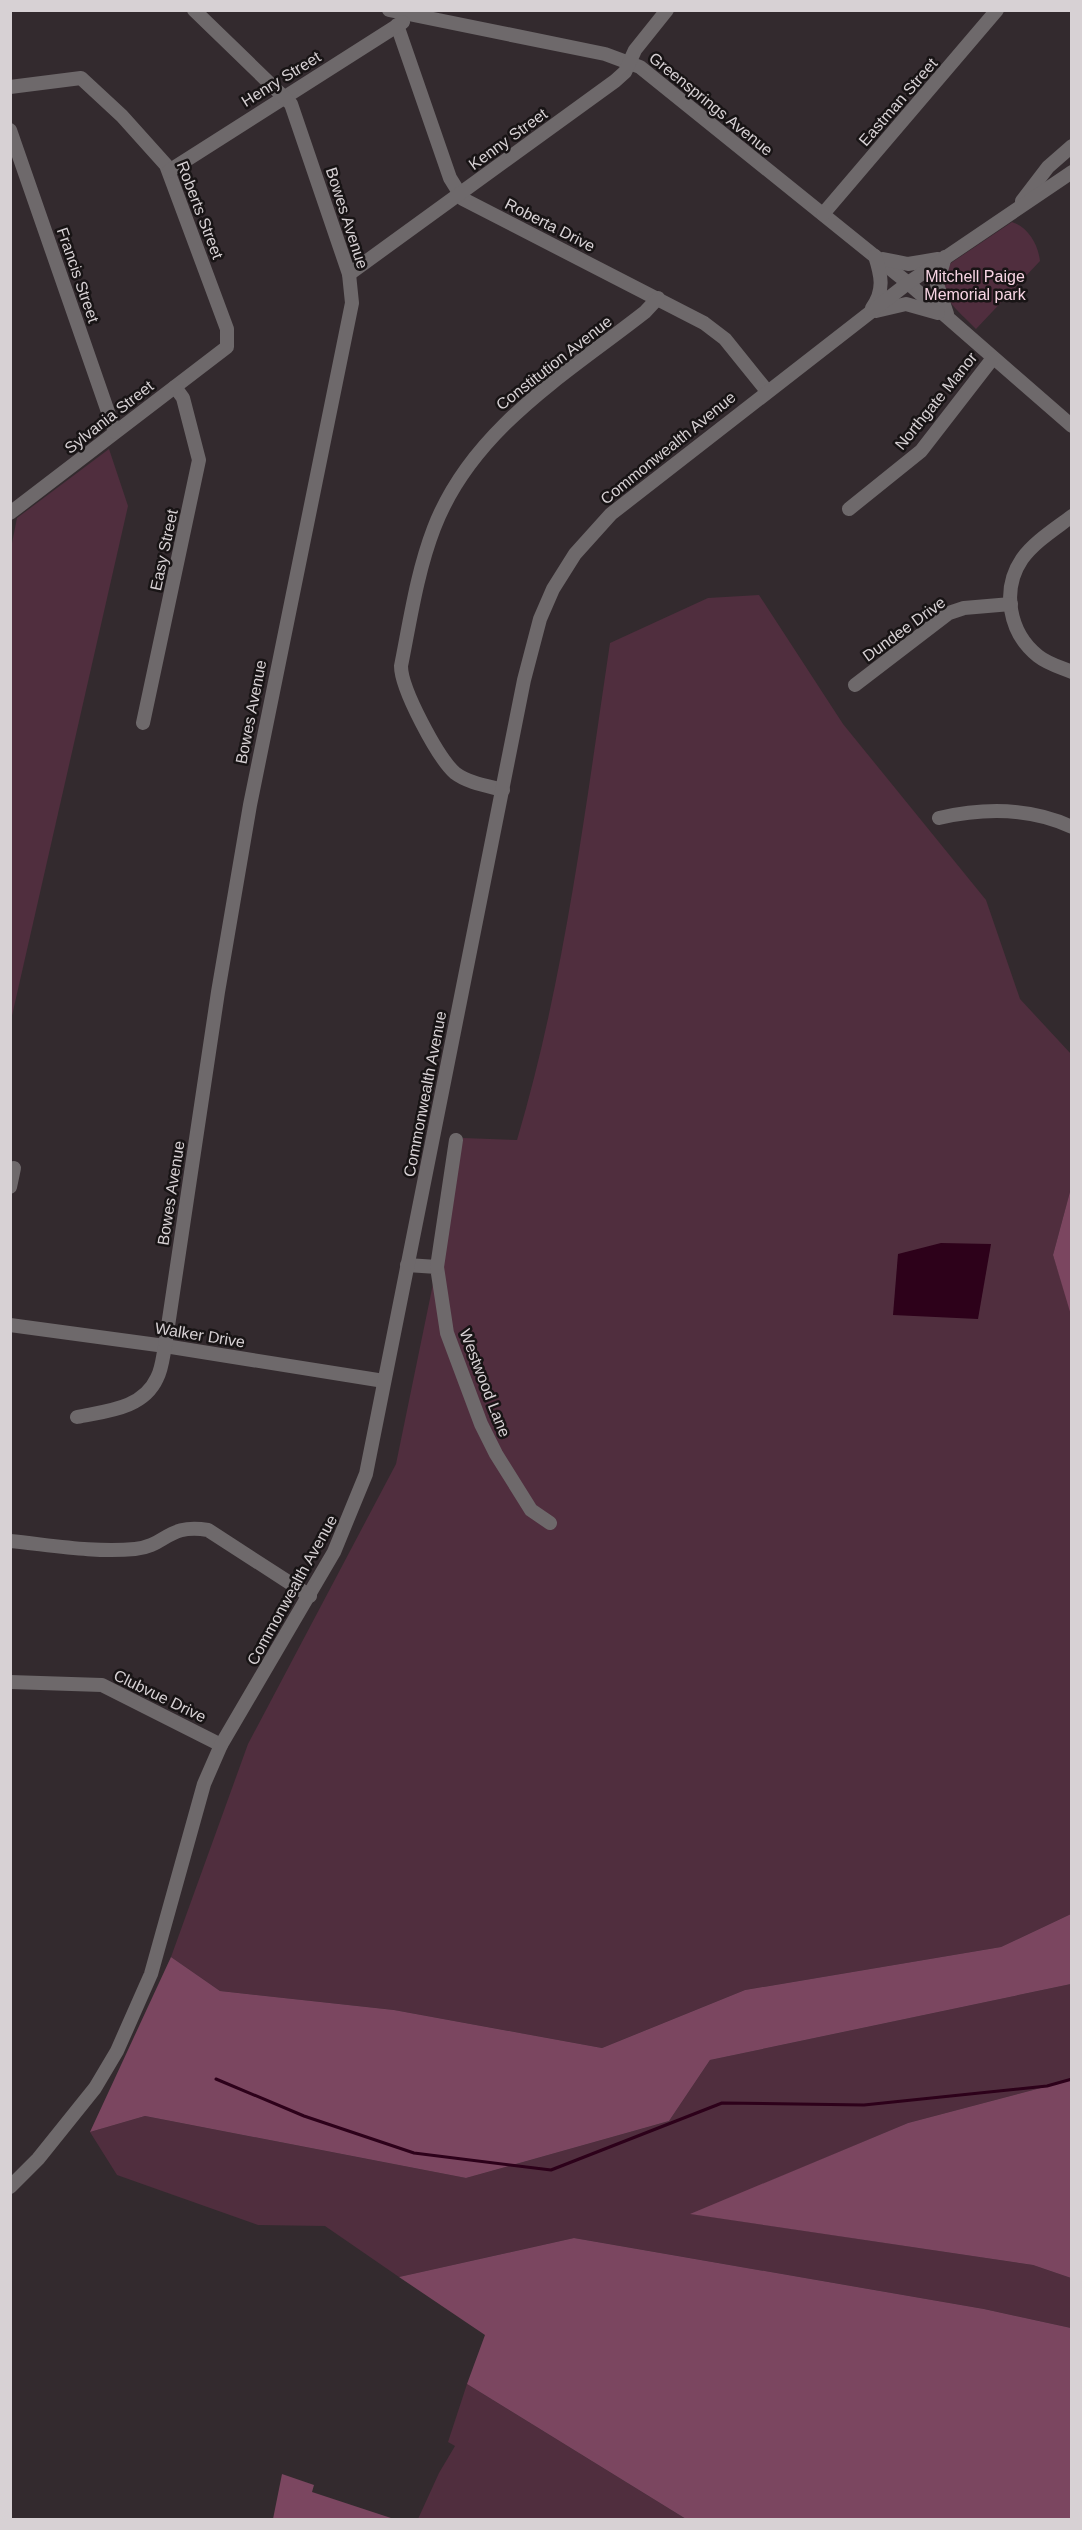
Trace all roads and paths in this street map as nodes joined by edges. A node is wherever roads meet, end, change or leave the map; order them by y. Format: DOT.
graph roads {
  1 [pos="194,10"];
  2 [pos="389,10"];
  3 [pos="667,10"];
  4 [pos="997,10"];
  5 [pos="410,17"];
  6 [pos="397,25"];
  7 [pos="630,62"];
  8 [pos="10,87"];
  9 [pos="285,96"];
  10 [pos="10,130"];
  11 [pos="1071,146"];
  12 [pos="169,171"];
  13 [pos="1071,172"];
  14 [pos="459,194"];
  15 [pos="1018,208"];
  16 [pos="824,214"];
  17 [pos="875,256"];
  18 [pos="945,256"];
  19 [pos="349,274"];
  20 [pos="908,283"];
  21 [pos="658,298"];
  22 [pos="868,313"];
  23 [pos="949,318"];
  24 [pos="227,347"];
  25 [pos="993,358"];
  26 [pos="175,387"];
  27 [pos="767,391"];
  28 [pos="1071,426"];
  29 [pos="115,432"];
  30 [pos="849,509"];
  31 [pos="10,513"];
  32 [pos="1071,516"];
  33 [pos="1011,604"];
  34 [pos="1071,672"];
  35 [pos="855,685"];
  36 [pos="143,723"];
  37 [pos="503,790"];
  38 [pos="939,818"];
  39 [pos="1071,827"];
  40 [pos="456,1140"];
  41 [pos="14,1168"];
  42 [pos="10,1187"];
  43 [pos="407,1265"];
  44 [pos="437,1267"];
  45 [pos="10,1325"];
  46 [pos="165,1346"];
  47 [pos="384,1381"];
  48 [pos="77,1417"];
  49 [pos="549,1522"];
  50 [pos="10,1541"];
  51 [pos="310,1596"];
  52 [pos="10,1682"];
  53 [pos="221,1745"];
  54 [pos="10,2187"];
  1 -- 9 [label="street, Bowes Avenue"];
  2 -- 5 [label="street, Greensprings Avenue"];
  3 -- 7 [label="street, Kenny Street"];
  4 -- 16 [label="street, Eastman Street"];
  5 -- 6 [label="street, Henry Street"];
  5 -- 7 [label="street, Greensprings Avenue"];
  6 -- 9 [label="street, Henry Street"];
  6 -- 14 [label="street"];
  7 -- 14 [label="street, Kenny Street"];
  7 -- 16 [label="street, Greensprings Avenue"];
  8 -- 12 [label="street, Roberts Street"];
  9 -- 12 [label="street, Henry Street"];
  9 -- 19 [label="street, Bowes Avenue"];
  10 -- 29 [label="street, Francis Street"];
  11 -- 15 [label="street"];
  12 -- 24 [label="street, Roberts Street"];
  13 -- 15 [label="street, Commonwealth Avenue"];
  14 -- 19 [label="street, Kenny Street"];
  14 -- 21 [label="street, Roberta Drive"];
  15 -- 18 [label="street, Commonwealth Avenue"];
  16 -- 17 [label="street, Greensprings Avenue"];
  17 -- 18 [label="street"];
  17 -- 20 [label="street, Greensprings Avenue"];
  17 -- 22 [label="street"];
  18 -- 20 [label="street, Commonwealth Avenue"];
  18 -- 23 [label="street"];
  19 -- 46 [label="street, Bowes Avenue"];
  20 -- 22 [label="street, Commonwealth Avenue"];
  20 -- 23 [label="street, Greensprings Avenue"];
  21 -- 27 [label="street, Roberta Drive"];
  21 -- 37 [label="street, Constitution Avenue"];
  22 -- 23 [label="street"];
  22 -- 27 [label="street, Commonwealth Avenue"];
  23 -- 25 [label="street, Greensprings Avenue"];
  24 -- 26 [label="street, Sylvania Street"];
  25 -- 28 [label="street, Greensprings Avenue"];
  25 -- 30 [label="street, Northgate Manor"];
  26 -- 29 [label="street, Sylvania Street"];
  26 -- 36 [label="street, Easy Street"];
  27 -- 37 [label="street, Commonwealth Avenue"];
  29 -- 31 [label="street, Sylvania Street"];
  32 -- 33 [label="street"];
  33 -- 34 [label="street"];
  33 -- 35 [label="street, Dundee Drive"];
  37 -- 43 [label="street, Commonwealth Avenue"];
  38 -- 39 [label="street"];
  40 -- 44 [label="street, Westwood Lane"];
  41 -- 42 [label="street"];
  43 -- 44 [label="street"];
  43 -- 47 [label="street, Commonwealth Avenue"];
  44 -- 49 [label="street, Westwood Lane"];
  45 -- 46 [label="street, Walker Drive"];
  46 -- 47 [label="street, Walker Drive"];
  46 -- 48 [label="street, Bowes Avenue"];
  47 -- 51 [label="street, Commonwealth Avenue"];
  50 -- 51 [label="street"];
  51 -- 53 [label="street, Commonwealth Avenue"];
  52 -- 53 [label="street, Clubvue Drive"];
  53 -- 54 [label="street, Commonwealth Avenue"];
}
